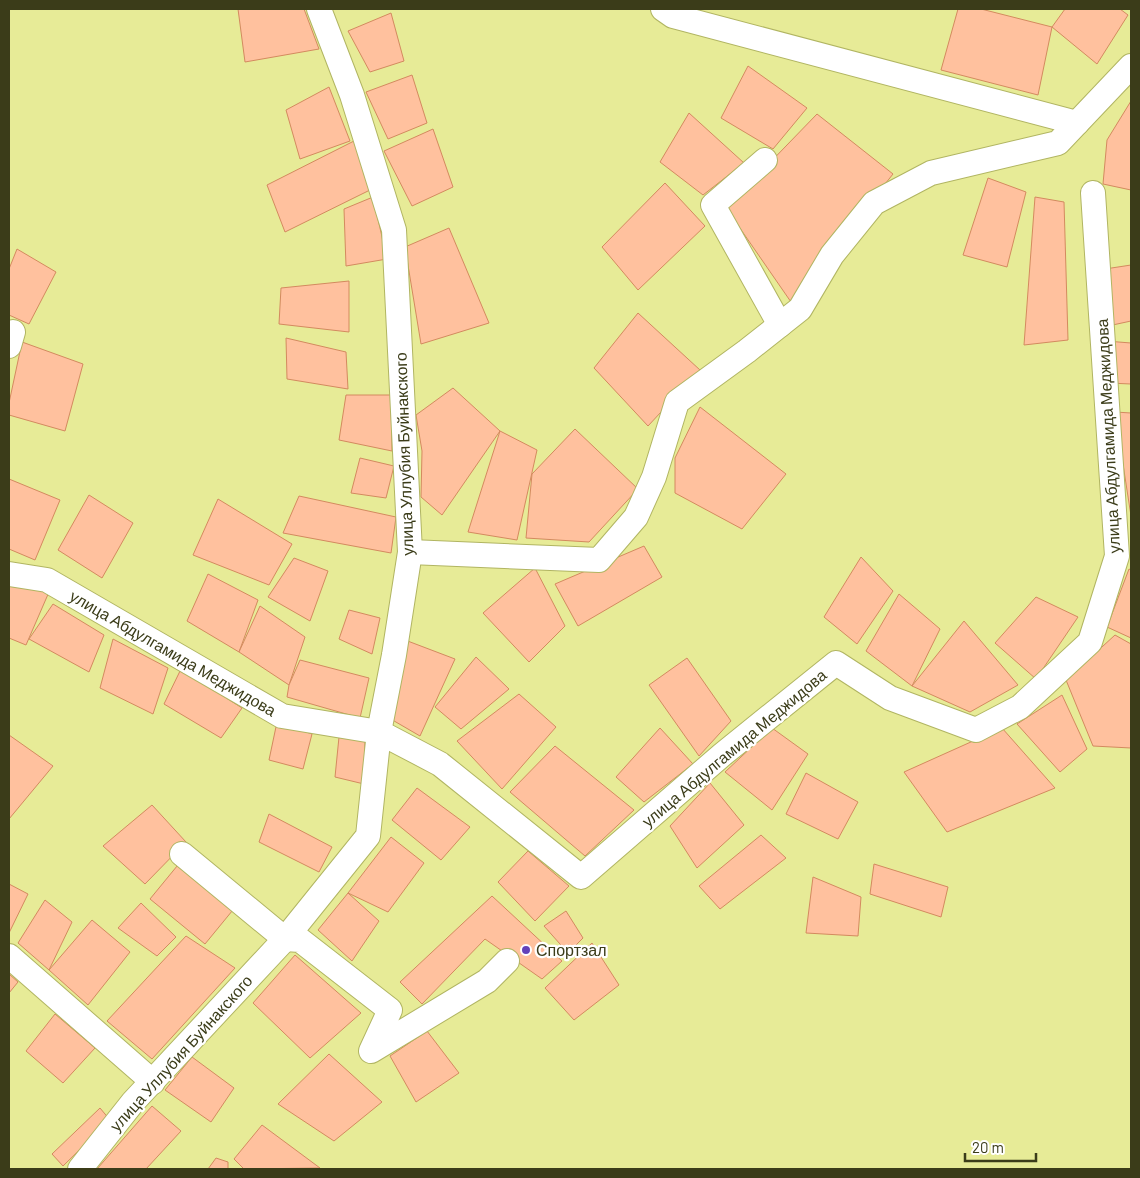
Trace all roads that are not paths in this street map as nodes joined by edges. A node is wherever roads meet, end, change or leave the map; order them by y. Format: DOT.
graph roads {
  1 [pos="319,9"];
  2 [pos="663,9"];
  3 [pos="1131,66"];
  4 [pos="1077,123"];
  5 [pos="765,160"];
  6 [pos="1092,193"];
  7 [pos="780,325"];
  8 [pos="410,552"];
  9 [pos="9,574"];
  10 [pos="380,732"];
  11 [pos="182,854"];
  12 [pos="285,939"];
  13 [pos="9,956"];
  14 [pos="507,961"];
  15 [pos="153,1082"];
  16 [pos="80,1169"];
  1 -- 8 [label="street, улица Уллубия Буйнакского"];
  2 -- 4 [label="street"];
  3 -- 4 [label="street"];
  4 -- 7 [label="street"];
  5 -- 7 [label="street"];
  6 -- 10 [label="street, улица Абдулгамида Меджидова"];
  7 -- 8 [label="street"];
  8 -- 10 [label="street, улица Уллубия Буйнакского"];
  9 -- 10 [label="street, улица Абдулгамида Меджидова"];
  10 -- 12 [label="street, улица Уллубия Буйнакского"];
  11 -- 12 [label="street"];
  12 -- 14 [label="street"];
  12 -- 15 [label="street, улица Уллубия Буйнакского"];
  13 -- 15 [label="street"];
  15 -- 16 [label="street, улица Уллубия Буйнакского"];
}
